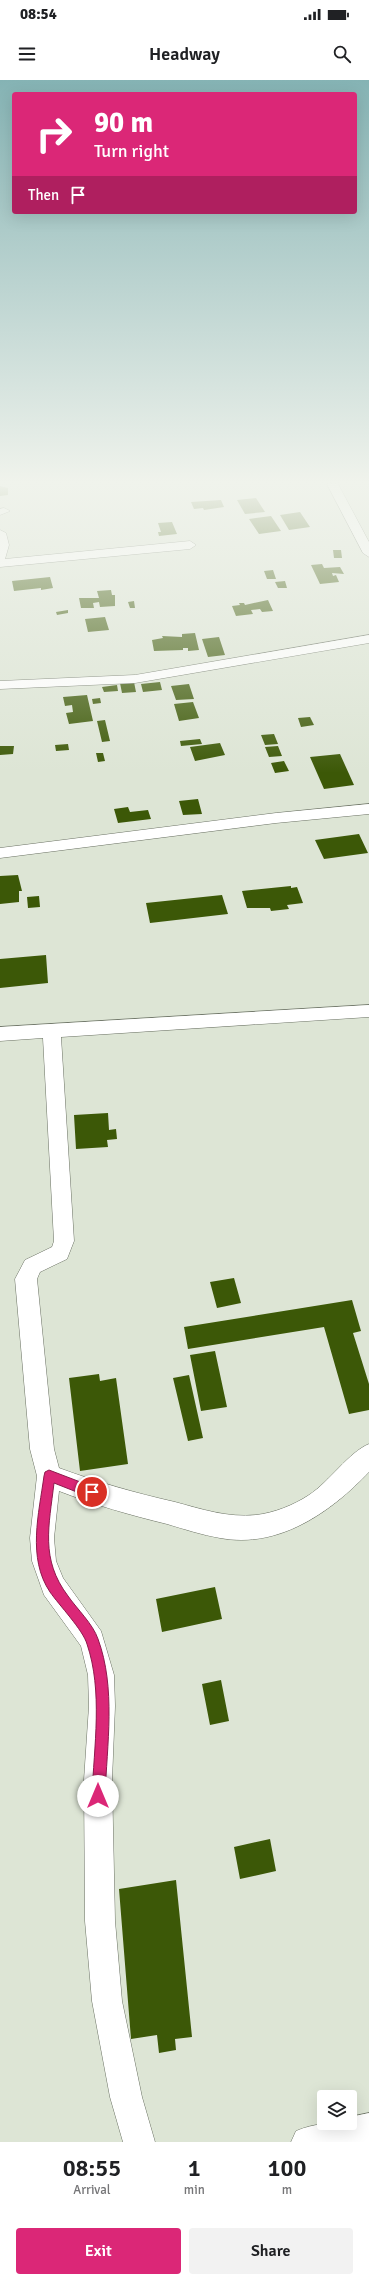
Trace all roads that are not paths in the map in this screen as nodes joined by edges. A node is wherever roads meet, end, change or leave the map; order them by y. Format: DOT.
graph roads {
  1 [pos="369,639"];
  2 [pos="0,685"];
  3 [pos="369,809"];
  4 [pos="0,853"];
  5 [pos="369,1010"];
  6 [pos="52,1031"];
  7 [pos="0,1034"];
  8 [pos="369,1455"];
  9 [pos="49,1476"];
  10 [pos="369,2130"];
  11 [pos="139,2142"];
  12 [pos="307,2142"];
  1 -- 2 [label="street"];
  3 -- 4 [label="street"];
  5 -- 6 [label="street"];
  6 -- 7 [label="street"];
  6 -- 9 [label="street"];
  8 -- 9 [label="street"];
  9 -- 11 [label="street"];
  10 -- 12 [label="street"];
}
